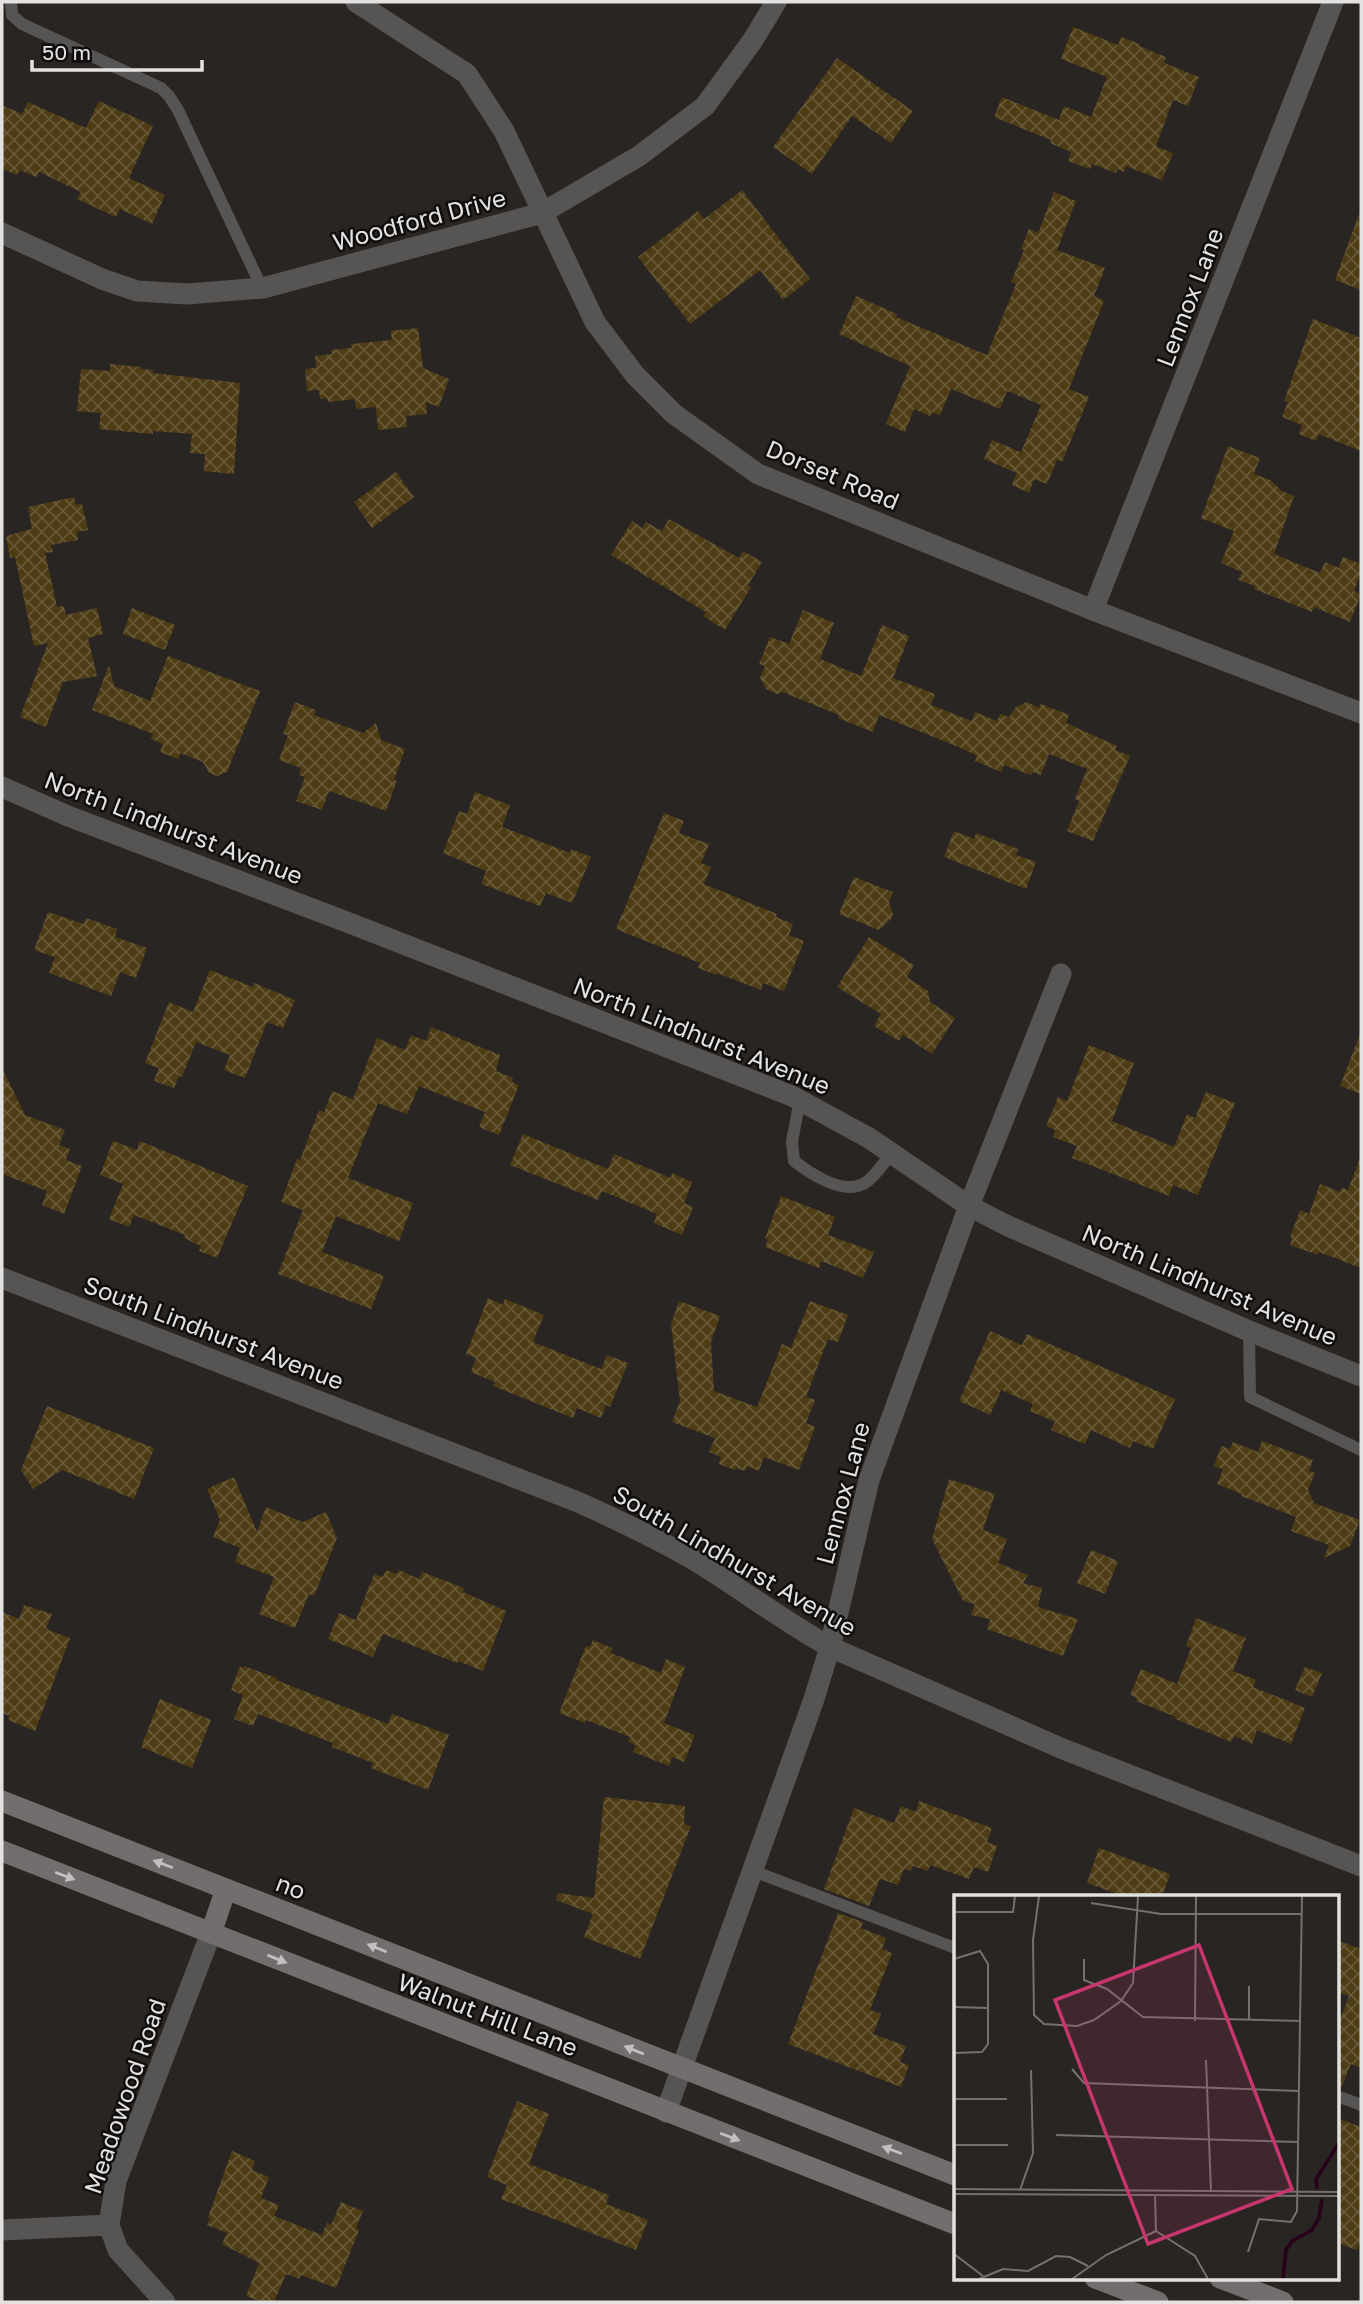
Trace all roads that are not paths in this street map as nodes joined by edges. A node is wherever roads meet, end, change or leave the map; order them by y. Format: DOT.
graph roads {
  1 [pos="10,2"];
  2 [pos="356,2"];
  3 [pos="776,2"];
  4 [pos="1333,2"];
  5 [pos="542,213"];
  6 [pos="2,233"];
  7 [pos="262,288"];
  8 [pos="1093,610"];
  9 [pos="1361,713"];
  10 [pos="2,786"];
  11 [pos="1061,974"];
  12 [pos="800,1100"];
  13 [pos="892,1153"];
  14 [pos="969,1206"];
  15 [pos="2,1278"];
  16 [pos="1249,1331"];
  17 [pos="1361,1376"];
  18 [pos="1361,1450"];
  19 [pos="830,1647"];
  20 [pos="2,1801"];
  21 [pos="2,1851"];
  22 [pos="1361,1866"];
  23 [pos="753,1871"];
  24 [pos="226,1889"];
  25 [pos="211,1933"];
  26 [pos="337,1933"];
  27 [pos="954,1948"];
  28 [pos="681,2068"];
  29 [pos="1338,2096"];
  30 [pos="1361,2105"];
  31 [pos="666,2112"];
  32 [pos="954,2175"];
  33 [pos="954,2224"];
  34 [pos="109,2225"];
  35 [pos="2,2230"];
  36 [pos="1100,2280"];
  37 [pos="1225,2280"];
  38 [pos="165,2302"];
  39 [pos="1158,2302"];
  40 [pos="1283,2302"];
  1 -- 7 [label="lane"];
  2 -- 5 [label="street, Dorset Road"];
  3 -- 5 [label="street, Woodford Drive"];
  4 -- 8 [label="street, Lennox Lane"];
  5 -- 7 [label="street, Woodford Drive"];
  5 -- 8 [label="street, Dorset Road"];
  6 -- 7 [label="street, Woodford Drive"];
  8 -- 9 [label="street, Dorset Road"];
  10 -- 12 [label="street, North Lindhurst Avenue"];
  11 -- 14 [label="street, Lennox Lane"];
  12 -- 13 [label="street, North Lindhurst Avenue"];
  12 -- 13 [label="lane"];
  13 -- 14 [label="street, North Lindhurst Avenue"];
  14 -- 16 [label="street, North Lindhurst Avenue"];
  14 -- 19 [label="street, Lennox Lane"];
  15 -- 19 [label="street, South Lindhurst Avenue"];
  16 -- 17 [label="street, North Lindhurst Avenue"];
  16 -- 18 [label="lane"];
  19 -- 22 [label="street, South Lindhurst Avenue"];
  19 -- 23 [label="street, Lennox Lane"];
  24 -- 20 [label="main road, one-way"];
  21 -- 25 [label="main road, Walnut Hill Lane, one-way"];
  23 -- 27 [label="lane"];
  23 -- 28 [label="street, Lennox Lane"];
  24 -- 25 [label="main road"];
  24 -- 26 [label="main road, no"];
  25 -- 31 [label="main road, Walnut Hill Lane, one-way"];
  25 -- 34 [label="street, Meadowood Road"];
  28 -- 26 [label="main road, Walnut Hill Lane, one-way"];
  28 -- 31 [label="street, Lennox Lane"];
  32 -- 28 [label="main road, Walnut Hill Lane, one-way"];
  29 -- 30 [label="lane"];
  31 -- 33 [label="main road, Walnut Hill Lane, one-way"];
  34 -- 35 [label="street"];
  34 -- 38 [label="street, Meadowood Road"];
  36 -- 39 [label="main road"];
  37 -- 40 [label="main road"];
}
